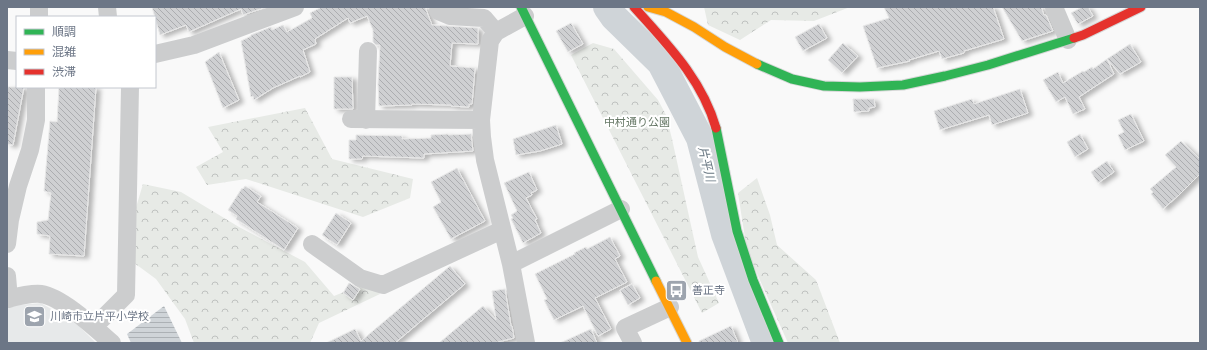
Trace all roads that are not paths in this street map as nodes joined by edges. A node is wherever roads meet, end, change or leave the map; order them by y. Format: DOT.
graph roads {
  1 [pos="295,7"];
  2 [pos="634,7"];
  3 [pos="648,7"];
  4 [pos="1054,7"];
  5 [pos="1141,7"];
  6 [pos="438,11"];
  7 [pos="523,12"];
  8 [pos="496,32"];
  9 [pos="1068,40"];
  10 [pos="368,51"];
  11 [pos="156,54"];
  12 [pos="36,88"];
  13 [pos="130,88"];
  14 [pos="482,120"];
  15 [pos="12,185"];
  16 [pos="620,209"];
  17 [pos="502,230"];
  18 [pos="7,244"];
  19 [pos="312,244"];
  20 [pos="511,264"];
  21 [pos="7,276"];
  22 [pos="8,299"];
  23 [pos="670,307"];
  24 [pos="94,327"];
  25 [pos="112,343"];
  26 [pos="526,343"];
  27 [pos="633,343"];
  28 [pos="687,343"];
  29 [pos="779,343"];
  1 -- 11 [label="street"];
  2 -- 29 [label="street"];
  3 -- 9 [label="street"];
  4 -- 9 [label="street"];
  5 -- 9 [label="street"];
  6 -- 8 [label="street"];
  7 -- 8 [label="street"];
  7 -- 16 [label="street"];
  8 -- 14 [label="street"];
  10 -- 14 [label="street"];
  12 -- 15 [label="street"];
  13 -- 24 [label="street"];
  14 -- 17 [label="street"];
  15 -- 18 [label="street"];
  16 -- 20 [label="street"];
  16 -- 23 [label="street"];
  17 -- 19 [label="street"];
  17 -- 20 [label="street"];
  20 -- 26 [label="street"];
  21 -- 22 [label="street"];
  22 -- 24 [label="street"];
  23 -- 27 [label="street"];
  23 -- 28 [label="street"];
  24 -- 25 [label="street"];
}
